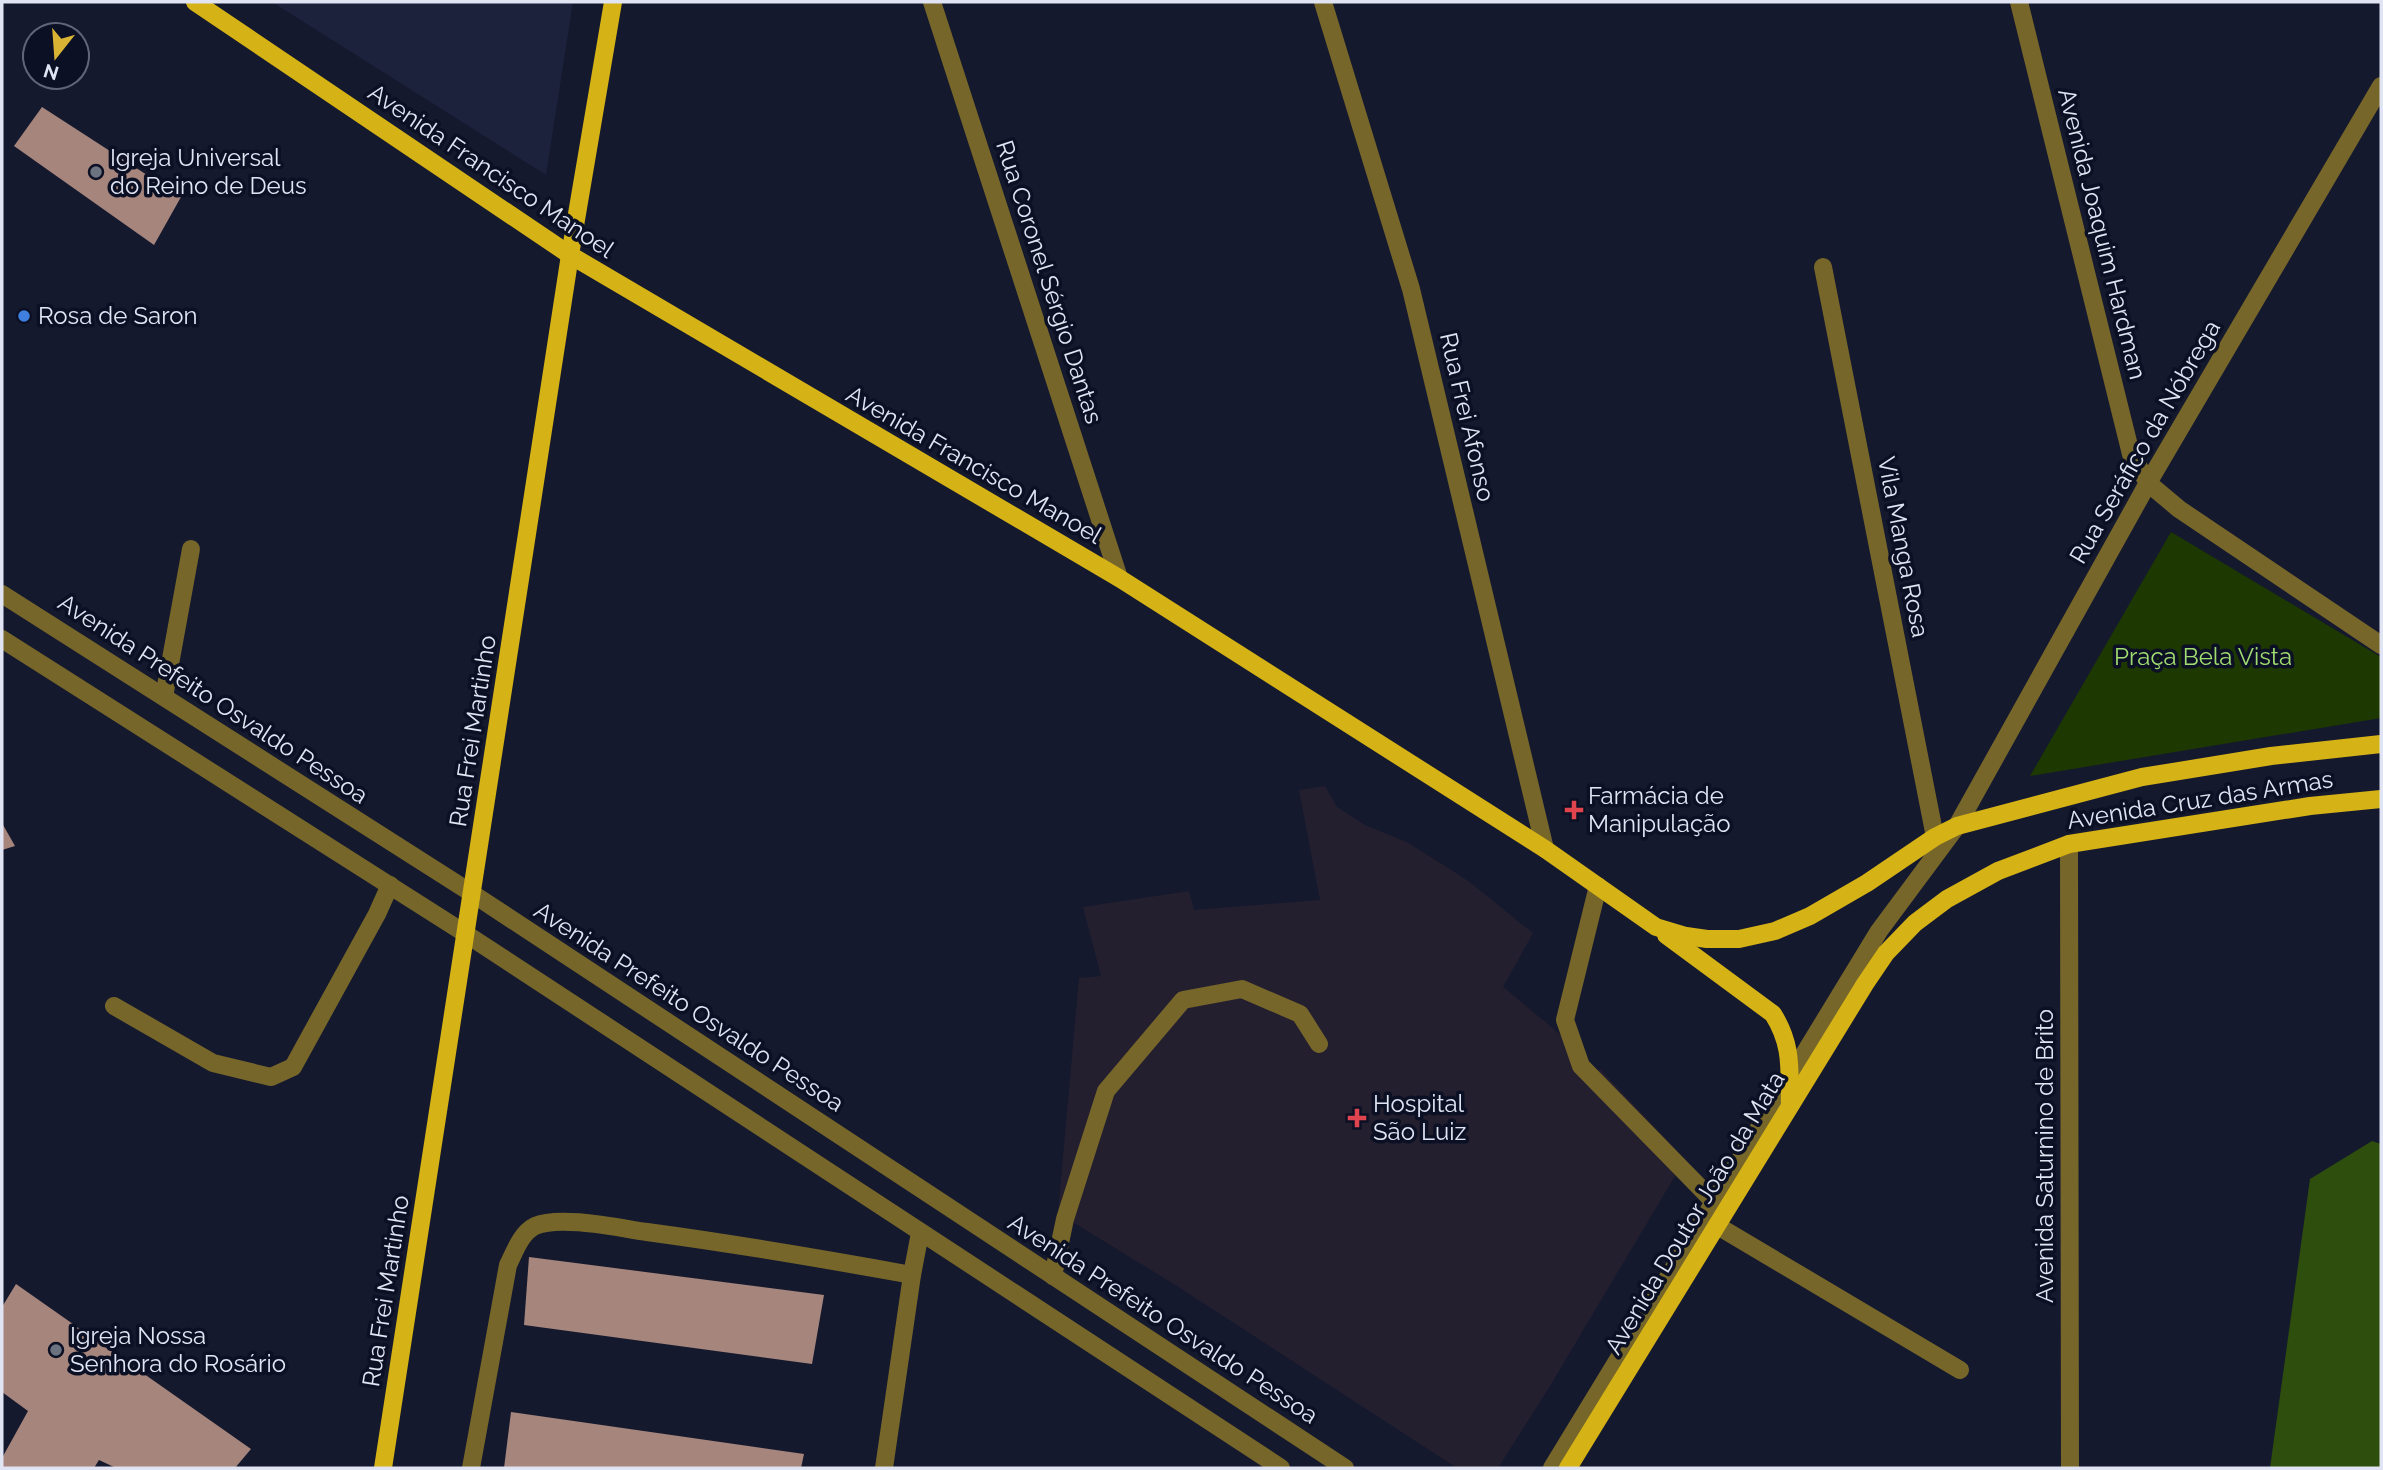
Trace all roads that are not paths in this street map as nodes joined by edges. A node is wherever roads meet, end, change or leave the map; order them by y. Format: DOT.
graph roads {
  1 [pos="195,2"];
  2 [pos="613,2"];
  3 [pos="932,2"];
  4 [pos="1323,2"];
  5 [pos="2019,2"];
  6 [pos="2381,86"];
  7 [pos="570,256"];
  8 [pos="1823,267"];
  9 [pos="2148,483"];
  10 [pos="191,549"];
  11 [pos="1119,578"];
  12 [pos="2,594"];
  13 [pos="2,639"];
  14 [pos="2381,645"];
  15 [pos="164,697"];
  16 [pos="2381,744"];
  17 [pos="2381,799"];
  18 [pos="1957,826"];
  19 [pos="1936,837"];
  20 [pos="2069,844"];
  21 [pos="1545,849"];
  22 [pos="390,885"];
  23 [pos="1598,886"];
  24 [pos="473,894"];
  25 [pos="1656,927"];
  26 [pos="466,934"];
  27 [pos="1739,939"];
  28 [pos="1865,984"];
  29 [pos="114,1006"];
  30 [pos="1319,1044"];
  31 [pos="1789,1078"];
  32 [pos="1790,1105"];
  33 [pos="1718,1213"];
  34 [pos="920,1233"];
  35 [pos="912,1275"];
  36 [pos="1052,1276"];
  37 [pos="1960,1370"];
  38 [pos="383,1468"];
  39 [pos="471,1468"];
  40 [pos="884,1468"];
  41 [pos="1281,1468"];
  42 [pos="1345,1468"];
  43 [pos="1552,1468"];
  44 [pos="1568,1468"];
  45 [pos="2070,1468"];
  1 -- 7 [label="main road, Avenida Francisco Manoel"];
  2 -- 7 [label="main road, Rua Frei Martinho"];
  3 -- 11 [label="street, Rua Coronel Sérgio Dantas"];
  4 -- 21 [label="street, Rua Frei Afonso"];
  5 -- 9 [label="street, Avenida Joaquim Hardman"];
  6 -- 9 [label="street, Rua Seráfico da Nóbrega"];
  7 -- 11 [label="main road, Avenida Francisco Manoel"];
  7 -- 24 [label="main road, Rua Frei Martinho"];
  8 -- 19 [label="street, Vila Manga Rosa"];
  9 -- 14 [label="street, Avenida Joaquim Hardman"];
  9 -- 18 [label="street, Rua Seráfico da Nóbrega"];
  10 -- 15 [label="street"];
  11 -- 21 [label="main road, Avenida Francisco Manoel"];
  12 -- 15 [label="street, Avenida Prefeito Osvaldo Pessoa"];
  13 -- 22 [label="street"];
  15 -- 24 [label="street, Avenida Prefeito Osvaldo Pessoa"];
  16 -- 18 [label="main road, Avenida Cruz das Armas"];
  17 -- 20 [label="main road, Avenida Cruz das Armas"];
  18 -- 19 [label="main road, Avenida Cruz das Armas"];
  18 -- 31 [label="street, Rua Seráfico da Nóbrega"];
  19 -- 27 [label="main road, Avenida Cruz das Armas"];
  20 -- 28 [label="main road, Avenida Cruz das Armas"];
  20 -- 45 [label="street, Avenida Saturnino de Brito"];
  21 -- 23 [label="main road, Avenida Francisco Manoel"];
  22 -- 26 [label="street"];
  22 -- 29 [label="street"];
  23 -- 25 [label="main road, Avenida Francisco Manoel"];
  23 -- 33 [label="street"];
  24 -- 26 [label="main road, Rua Frei Martinho"];
  24 -- 36 [label="street, Avenida Prefeito Osvaldo Pessoa"];
  25 -- 27 [label="main road, Avenida Francisco Manoel"];
  25 -- 31 [label="main road"];
  26 -- 34 [label="street"];
  26 -- 38 [label="main road, Rua Frei Martinho"];
  28 -- 32 [label="main road, Avenida Doutor João da Mata"];
  30 -- 36 [label="street"];
  31 -- 32 [label="main road"];
  31 -- 33 [label="street, Rua Seráfico da Nóbrega"];
  32 -- 33 [label="main road, Avenida Doutor João da Mata"];
  33 -- 37 [label="street"];
  33 -- 43 [label="street, Rua Seráfico da Nóbrega"];
  33 -- 44 [label="main road, Avenida Doutor João da Mata"];
  34 -- 35 [label="street"];
  34 -- 41 [label="street"];
  35 -- 39 [label="street"];
  35 -- 40 [label="street"];
  36 -- 42 [label="street, Avenida Prefeito Osvaldo Pessoa"];
}
